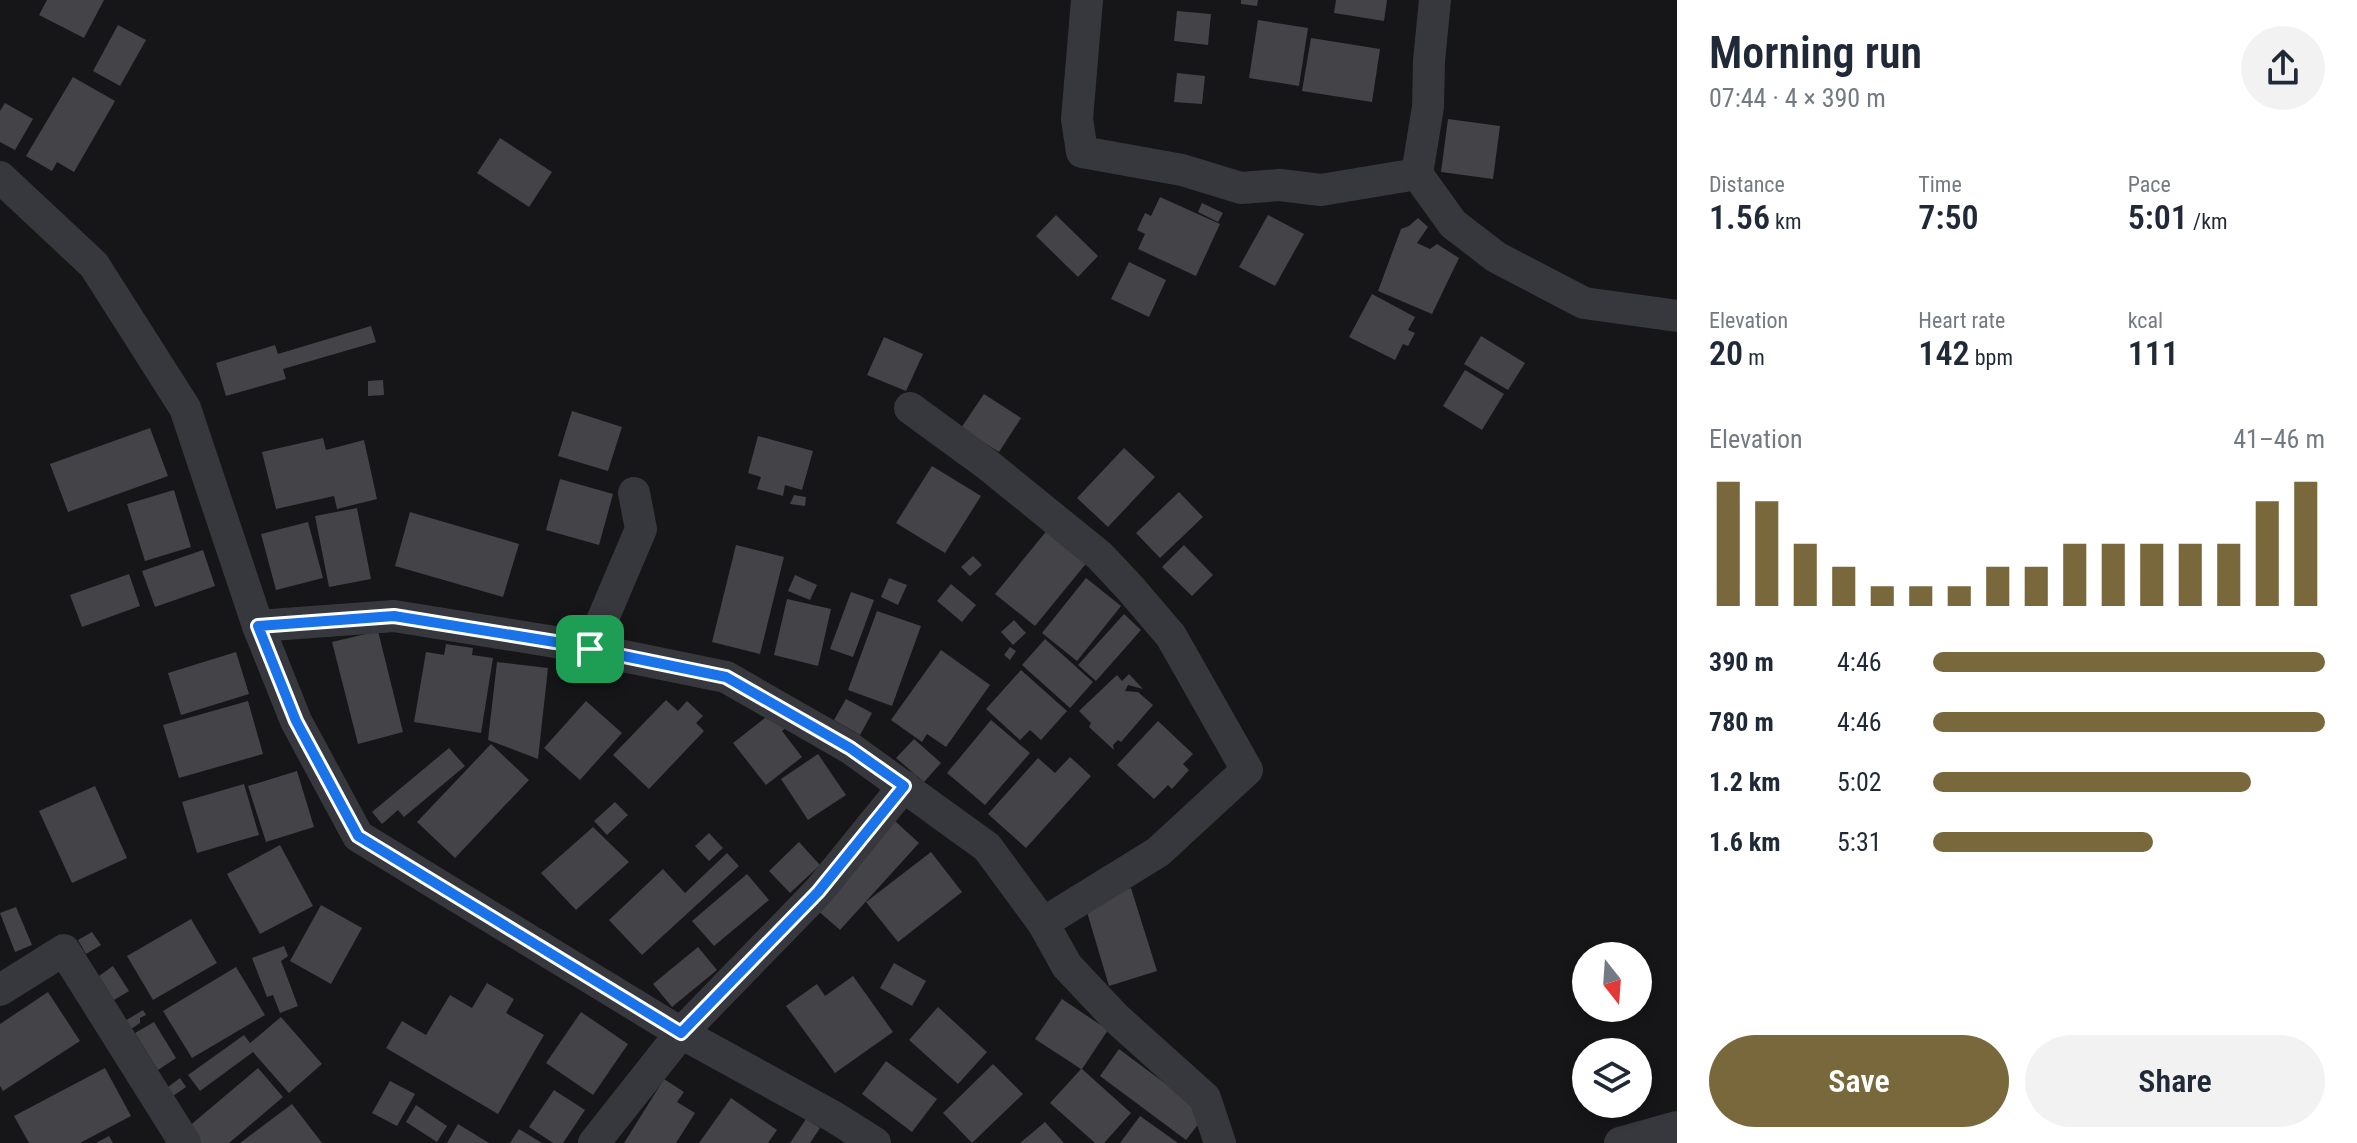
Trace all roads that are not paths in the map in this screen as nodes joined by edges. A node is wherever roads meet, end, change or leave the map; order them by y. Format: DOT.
graph roads {
  1 [pos="1087,0"];
  2 [pos="1435,0"];
  3 [pos="1417,174"];
  4 [pos="0,177"];
  5 [pos="1677,316"];
  6 [pos="910,408"];
  7 [pos="634,493"];
  8 [pos="258,626"];
  9 [pos="590,649"];
  10 [pos="904,786"];
  11 [pos="1043,923"];
  12 [pos="0,990"];
  13 [pos="681,1033"];
  14 [pos="1677,1127"];
  15 [pos="185,1143"];
  16 [pos="594,1143"];
  17 [pos="875,1143"];
  18 [pos="1220,1143"];
  19 [pos="1620,1143"];
  1 -- 3 [label="street"];
  2 -- 3 [label="street"];
  3 -- 5 [label="street"];
  4 -- 8 [label="street"];
  6 -- 11 [label="street"];
  7 -- 9 [label="street"];
  8 -- 9 [label="street"];
  8 -- 13 [label="street"];
  9 -- 10 [label="street"];
  10 -- 11 [label="street"];
  10 -- 13 [label="street"];
  11 -- 18 [label="street"];
  12 -- 15 [label="street"];
  13 -- 16 [label="street"];
  13 -- 17 [label="street"];
  14 -- 19 [label="street"];
}
